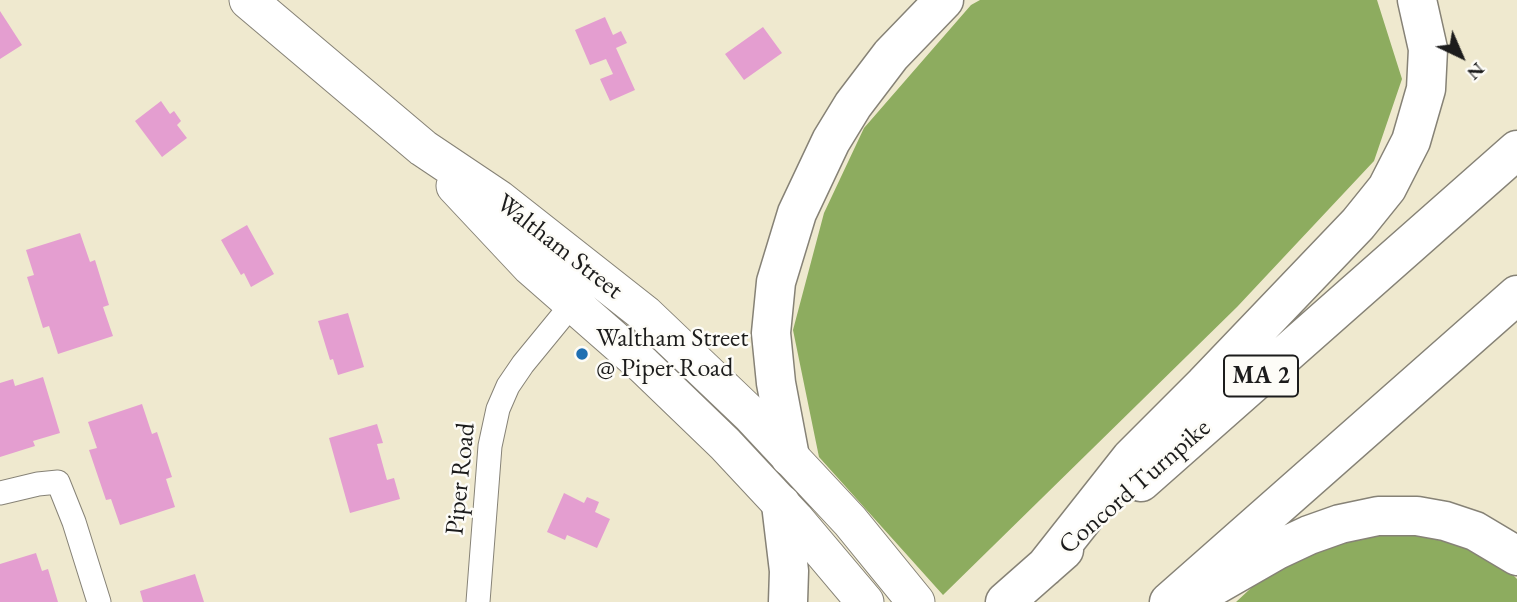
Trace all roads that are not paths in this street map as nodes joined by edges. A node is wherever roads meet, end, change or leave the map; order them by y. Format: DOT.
graph roads {
  1 [pos="248,0"];
  2 [pos="944,0"];
  3 [pos="1417,0"];
  4 [pos="1517,150"];
  5 [pos="491,208"];
  6 [pos="597,276"];
  7 [pos="1517,295"];
  8 [pos="573,303"];
  9 [pos="790,457"];
  10 [pos="0,493"];
  11 [pos="781,504"];
  12 [pos="1517,556"];
  13 [pos="1045,567"];
  14 [pos="99,602"];
  15 [pos="478,602"];
  16 [pos="788,602"];
  17 [pos="865,602"];
  18 [pos="916,602"];
  19 [pos="1005,602"];
  20 [pos="1169,602"];
  21 [pos="1186,602"];
  1 -- 5 [label="main road, Waltham Street"];
  2 -- 9 [label="highway"];
  3 -- 13 [label="highway"];
  4 -- 13 [label="highway, Concord Turnpike / MA 2"];
  5 -- 6 [label="main road, Waltham Street"];
  5 -- 8 [label="main road, Waltham Street"];
  6 -- 8 [label="main road"];
  6 -- 9 [label="main road, Waltham Street"];
  7 -- 20 [label="highway"];
  8 -- 11 [label="main road, Waltham Street"];
  8 -- 15 [label="street, Piper Road"];
  9 -- 18 [label="main road, Waltham Street"];
  10 -- 14 [label="street"];
  11 -- 16 [label="highway"];
  11 -- 17 [label="main road, Waltham Street"];
  12 -- 21 [label="highway"];
  13 -- 19 [label="highway, Concord Turnpike / MA 2"];
}
